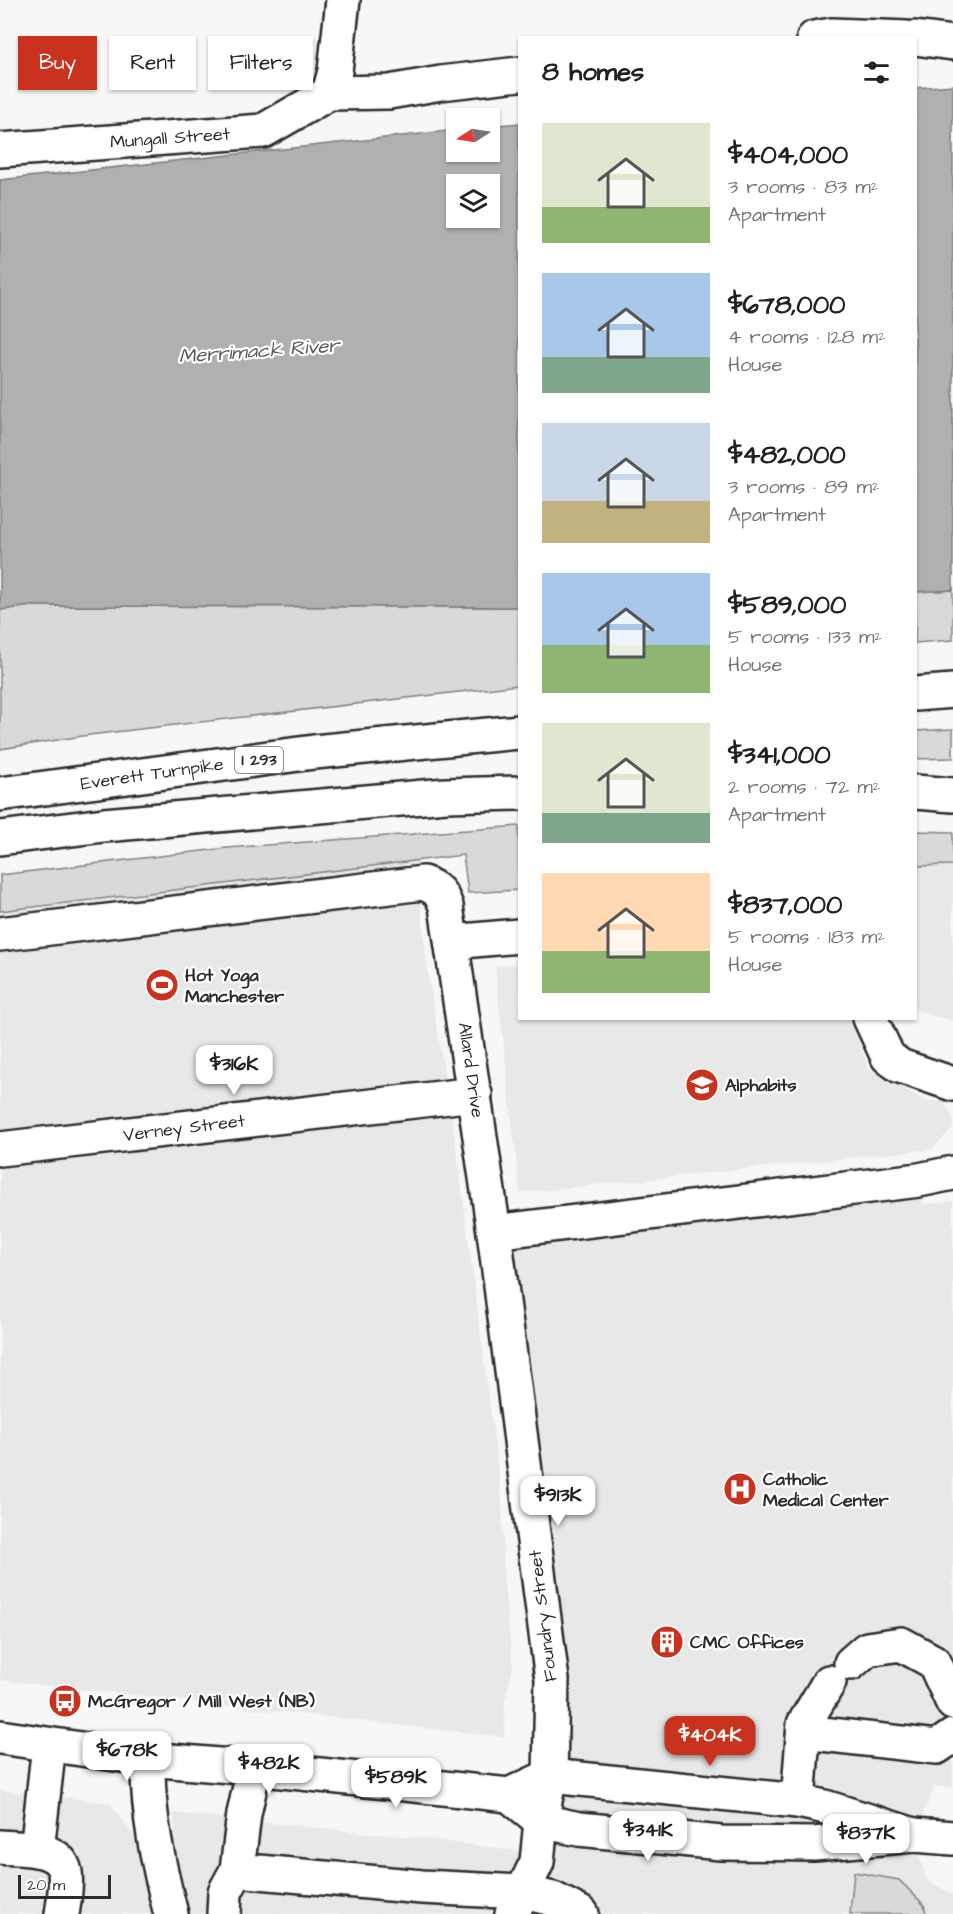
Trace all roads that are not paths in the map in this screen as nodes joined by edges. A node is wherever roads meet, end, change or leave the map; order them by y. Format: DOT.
graph roads {
  1 [pos="343,0"];
  2 [pos="826,36"];
  3 [pos="857,36"];
  4 [pos="917,38"];
  5 [pos="953,43"];
  6 [pos="518,74"];
  7 [pos="329,93"];
  8 [pos="0,150"];
  9 [pos="953,691"];
  10 [pos="917,694"];
  11 [pos="518,732"];
  12 [pos="953,785"];
  13 [pos="917,786"];
  14 [pos="917,792"];
  15 [pos="518,793"];
  16 [pos="0,794"];
  17 [pos="953,795"];
  18 [pos="0,838"];
  19 [pos="0,934"];
  20 [pos="518,936"];
  21 [pos="452,942"];
  22 [pos="871,1020"];
  23 [pos="953,1084"];
  24 [pos="475,1094"];
  25 [pos="0,1149"];
  26 [pos="953,1173"];
  27 [pos="494,1232"];
  28 [pos="953,1703"];
  29 [pos="804,1732"];
  30 [pos="953,1736"];
  31 [pos="0,1737"];
  32 [pos="49,1745"];
  33 [pos="148,1759"];
  34 [pos="254,1768"];
  35 [pos="550,1776"];
  36 [pos="509,1795"];
  37 [pos="798,1801"];
  38 [pos="542,1821"];
  39 [pos="915,1835"];
  40 [pos="953,1838"];
  41 [pos="0,1847"];
  42 [pos="37,1850"];
  43 [pos="237,1870"];
  44 [pos="517,1903"];
  45 [pos="62,1914"];
  46 [pos="171,1914"];
  47 [pos="224,1914"];
  48 [pos="582,1914"];
  1 -- 7 [label="main road"];
  2 -- 3 [label="main road"];
  4 -- 5 [label="main road"];
  6 -- 7 [label="main road"];
  7 -- 8 [label="main road, Mungall Street"];
  9 -- 10 [label="main road"];
  11 -- 16 [label="main road, Everett Turnpike / I 293"];
  12 -- 13 [label="main road"];
  14 -- 17 [label="main road"];
  15 -- 18 [label="main road"];
  19 -- 21 [label="main road, Allard Drive"];
  20 -- 21 [label="main road"];
  21 -- 24 [label="main road, Allard Drive"];
  22 -- 23 [label="main road"];
  24 -- 25 [label="main road, Verney Street"];
  24 -- 27 [label="main road, Allard Drive"];
  26 -- 27 [label="main road"];
  27 -- 35 [label="main road, Foundry Street"];
  28 -- 29 [label="main road"];
  29 -- 30 [label="main road"];
  29 -- 37 [label="main road"];
  31 -- 32 [label="main road"];
  32 -- 33 [label="main road"];
  32 -- 42 [label="main road"];
  33 -- 34 [label="main road"];
  33 -- 46 [label="main road"];
  34 -- 36 [label="main road"];
  34 -- 43 [label="main road"];
  35 -- 36 [label="main road"];
  35 -- 37 [label="main road"];
  35 -- 38 [label="main road, Foundry Street"];
  36 -- 38 [label="main road"];
  37 -- 39 [label="main road"];
  38 -- 39 [label="main road"];
  38 -- 44 [label="main road, Foundry Street"];
  39 -- 40 [label="main road"];
  41 -- 42 [label="main road"];
  42 -- 45 [label="main road"];
  43 -- 44 [label="main road"];
  43 -- 47 [label="main road"];
  44 -- 48 [label="main road"];
}
